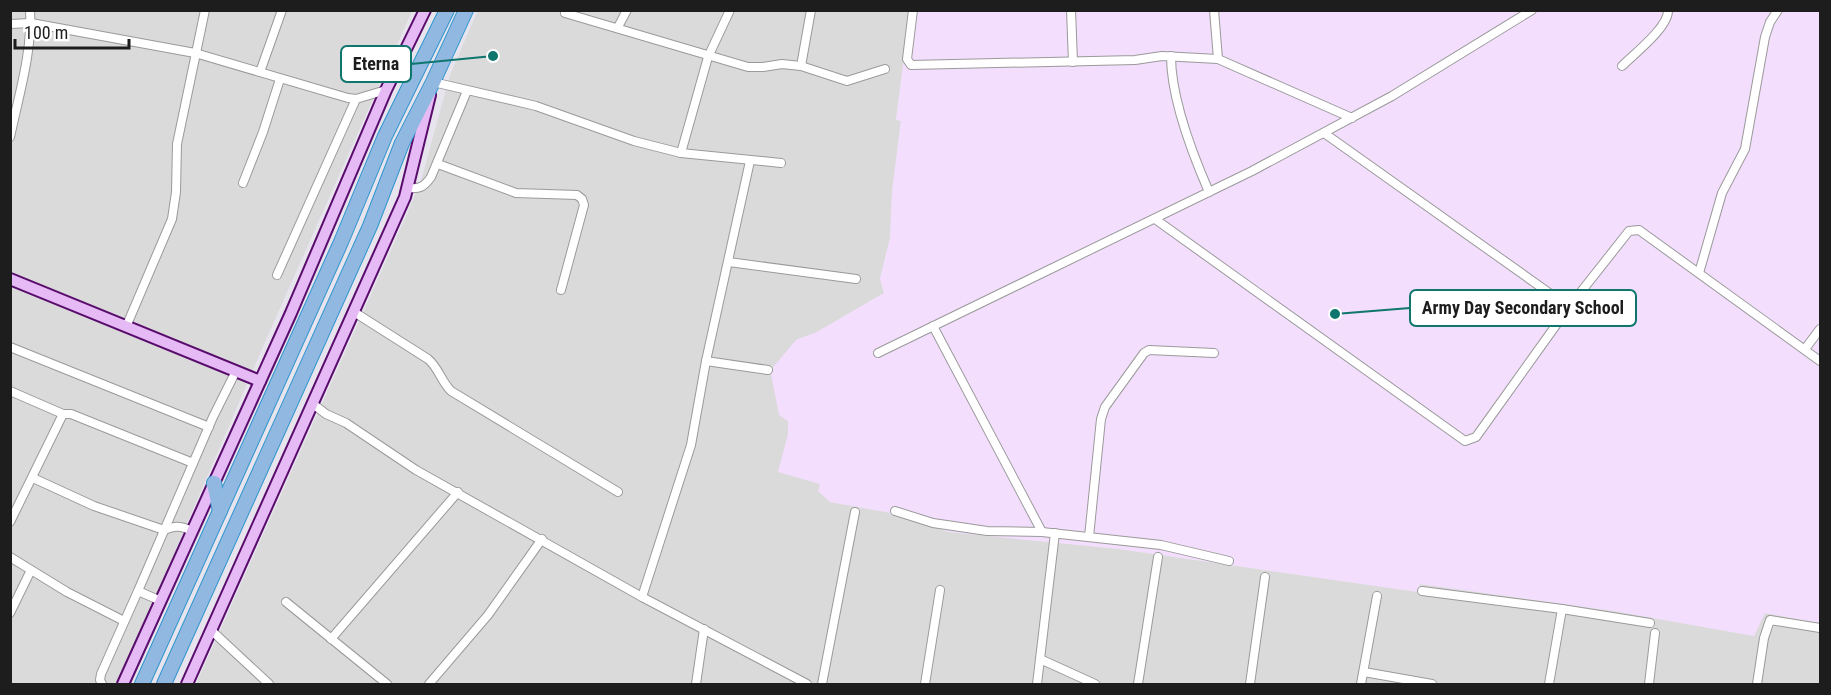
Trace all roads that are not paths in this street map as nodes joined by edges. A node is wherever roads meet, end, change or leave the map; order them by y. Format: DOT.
graph roads {
  1 [pos="30,10"];
  2 [pos="205,10"];
  3 [pos="282,10"];
  4 [pos="424,10"];
  5 [pos="447,10"];
  6 [pos="466,10"];
  7 [pos="627,10"];
  8 [pos="730,10"];
  9 [pos="811,10"];
  10 [pos="913,10"];
  11 [pos="1071,10"];
  12 [pos="1214,10"];
  13 [pos="1668,10"];
  14 [pos="1778,10"];
  15 [pos="1530,11"];
  16 [pos="565,13"];
  17 [pos="31,23"];
  18 [pos="10,24"];
  19 [pos="618,27"];
  20 [pos="195,53"];
  21 [pos="1171,56"];
  22 [pos="708,57"];
  23 [pos="1218,58"];
  24 [pos="1073,62"];
  25 [pos="801,66"];
  26 [pos="1622,66"];
  27 [pos="885,69"];
  28 [pos="260,72"];
  29 [pos="280,80"];
  30 [pos="433,82"];
  31 [pos="386,90"];
  32 [pos="467,91"];
  33 [pos="356,99"];
  34 [pos="1352,118"];
  35 [pos="1324,133"];
  36 [pos="10,137"];
  37 [pos="681,153"];
  38 [pos="750,161"];
  39 [pos="781,163"];
  40 [pos="438,164"];
  41 [pos="243,183"];
  42 [pos="408,188"];
  43 [pos="1209,192"];
  44 [pos="1155,219"];
  45 [pos="729,262"];
  46 [pos="1699,273"];
  47 [pos="277,275"];
  48 [pos="10,279"];
  49 [pos="856,279"];
  50 [pos="561,290"];
  51 [pos="1569,307"];
  52 [pos="354,312"];
  53 [pos="933,326"];
  54 [pos="126,327"];
  55 [pos="1821,329"];
  56 [pos="10,347"];
  57 [pos="1805,349"];
  58 [pos="878,353"];
  59 [pos="1214,353"];
  60 [pos="1821,360"];
  61 [pos="706,361"];
  62 [pos="768,370"];
  63 [pos="236,371"];
  64 [pos="260,381"];
  65 [pos="10,391"];
  66 [pos="313,404"];
  67 [pos="63,414"];
  68 [pos="209,427"];
  69 [pos="193,463"];
  70 [pos="33,478"];
  71 [pos="214,483"];
  72 [pos="458,492"];
  73 [pos="618,492"];
  74 [pos="220,511"];
  75 [pos="895,511"];
  76 [pos="855,512"];
  77 [pos="10,522"];
  78 [pos="164,530"];
  79 [pos="192,531"];
  80 [pos="1042,532"];
  81 [pos="1055,533"];
  82 [pos="1089,537"];
  83 [pos="542,539"];
  84 [pos="1158,556"];
  85 [pos="10,557"];
  86 [pos="1229,561"];
  87 [pos="31,570"];
  88 [pos="1265,577"];
  89 [pos="940,590"];
  90 [pos="138,591"];
  91 [pos="1422,591"];
  92 [pos="1377,596"];
  93 [pos="642,597"];
  94 [pos="161,601"];
  95 [pos="286,602"];
  96 [pos="1562,609"];
  97 [pos="10,613"];
  98 [pos="124,621"];
  99 [pos="1650,623"];
  100 [pos="1821,628"];
  101 [pos="704,629"];
  102 [pos="212,631"];
  103 [pos="1654,633"];
  104 [pos="331,639"];
  105 [pos="1040,659"];
  106 [pos="1364,672"];
  107 [pos="102,684"];
  108 [pos="123,684"];
  109 [pos="142,684"];
  110 [pos="164,684"];
  111 [pos="187,684"];
  112 [pos="269,684"];
  113 [pos="387,684"];
  114 [pos="429,684"];
  115 [pos="696,684"];
  116 [pos="807,684"];
  117 [pos="822,684"];
  118 [pos="925,684"];
  119 [pos="1037,684"];
  120 [pos="1095,684"];
  121 [pos="1138,684"];
  122 [pos="1250,684"];
  123 [pos="1361,684"];
  124 [pos="1432,684"];
  125 [pos="1549,684"];
  126 [pos="1649,684"];
  127 [pos="1756,684"];
  1 -- 17 [label="street"];
  2 -- 20 [label="street"];
  3 -- 28 [label="street"];
  4 -- 31 [label="main road"];
  5 -- 74 [label="highway"];
  6 -- 30 [label="highway"];
  7 -- 19 [label="street"];
  8 -- 22 [label="street"];
  9 -- 25 [label="street"];
  10 -- 24 [label="street"];
  11 -- 24 [label="street"];
  12 -- 23 [label="street"];
  13 -- 26 [label="street"];
  14 -- 46 [label="street"];
  15 -- 34 [label="street"];
  16 -- 19 [label="street"];
  17 -- 18 [label="street"];
  17 -- 20 [label="street"];
  17 -- 36 [label="street"];
  19 -- 22 [label="street"];
  20 -- 28 [label="street"];
  20 -- 54 [label="street"];
  21 -- 23 [label="street"];
  21 -- 24 [label="street"];
  21 -- 43 [label="street"];
  22 -- 25 [label="street"];
  22 -- 37 [label="street"];
  23 -- 34 [label="street"];
  25 -- 27 [label="street"];
  28 -- 29 [label="street"];
  29 -- 33 [label="street"];
  29 -- 41 [label="street"];
  30 -- 32 [label="street"];
  30 -- 42 [label="main road"];
  30 -- 110 [label="highway"];
  31 -- 33 [label="street"];
  31 -- 64 [label="main road"];
  32 -- 37 [label="street"];
  32 -- 40 [label="street"];
  33 -- 47 [label="street"];
  34 -- 35 [label="street"];
  35 -- 43 [label="street"];
  35 -- 51 [label="street"];
  37 -- 38 [label="street"];
  38 -- 39 [label="street"];
  38 -- 45 [label="street"];
  40 -- 42 [label="street"];
  40 -- 50 [label="street"];
  42 -- 52 [label="main road"];
  43 -- 44 [label="street"];
  44 -- 51 [label="street"];
  44 -- 53 [label="street"];
  45 -- 49 [label="street"];
  45 -- 61 [label="street"];
  46 -- 51 [label="street"];
  46 -- 57 [label="street"];
  48 -- 54 [label="main road"];
  52 -- 66 [label="main road"];
  52 -- 73 [label="street"];
  53 -- 58 [label="street"];
  53 -- 80 [label="street"];
  54 -- 63 [label="main road"];
  55 -- 57 [label="street"];
  56 -- 68 [label="street"];
  57 -- 60 [label="street"];
  59 -- 82 [label="street"];
  61 -- 62 [label="street"];
  61 -- 93 [label="street"];
  63 -- 64 [label="main road"];
  63 -- 68 [label="street"];
  64 -- 71 [label="main road"];
  65 -- 67 [label="street"];
  66 -- 72 [label="street"];
  66 -- 102 [label="main road"];
  67 -- 69 [label="street"];
  67 -- 70 [label="street"];
  68 -- 69 [label="street"];
  69 -- 78 [label="street"];
  70 -- 77 [label="street"];
  70 -- 78 [label="street"];
  71 -- 74 [label="highway"];
  71 -- 79 [label="main road"];
  72 -- 83 [label="street"];
  72 -- 104 [label="street"];
  74 -- 109 [label="highway"];
  75 -- 80 [label="street"];
  76 -- 117 [label="street"];
  78 -- 79 [label="street"];
  78 -- 90 [label="street"];
  79 -- 94 [label="main road"];
  80 -- 81 [label="street"];
  81 -- 82 [label="street"];
  81 -- 105 [label="street"];
  82 -- 86 [label="street"];
  83 -- 93 [label="street"];
  83 -- 114 [label="street"];
  84 -- 121 [label="street"];
  85 -- 87 [label="street"];
  87 -- 97 [label="street"];
  87 -- 98 [label="street"];
  88 -- 122 [label="street"];
  89 -- 118 [label="street"];
  90 -- 94 [label="street"];
  90 -- 98 [label="street"];
  91 -- 96 [label="street"];
  92 -- 106 [label="street"];
  93 -- 101 [label="street"];
  94 -- 108 [label="main road"];
  95 -- 104 [label="street"];
  96 -- 99 [label="street"];
  96 -- 125 [label="street"];
  98 -- 107 [label="street"];
  100 -- 127 [label="street"];
  101 -- 115 [label="street"];
  101 -- 116 [label="street"];
  102 -- 111 [label="main road"];
  102 -- 112 [label="street"];
  103 -- 126 [label="street"];
  104 -- 113 [label="street"];
  105 -- 119 [label="street"];
  105 -- 120 [label="street"];
  106 -- 123 [label="street"];
  106 -- 124 [label="street"];
}
